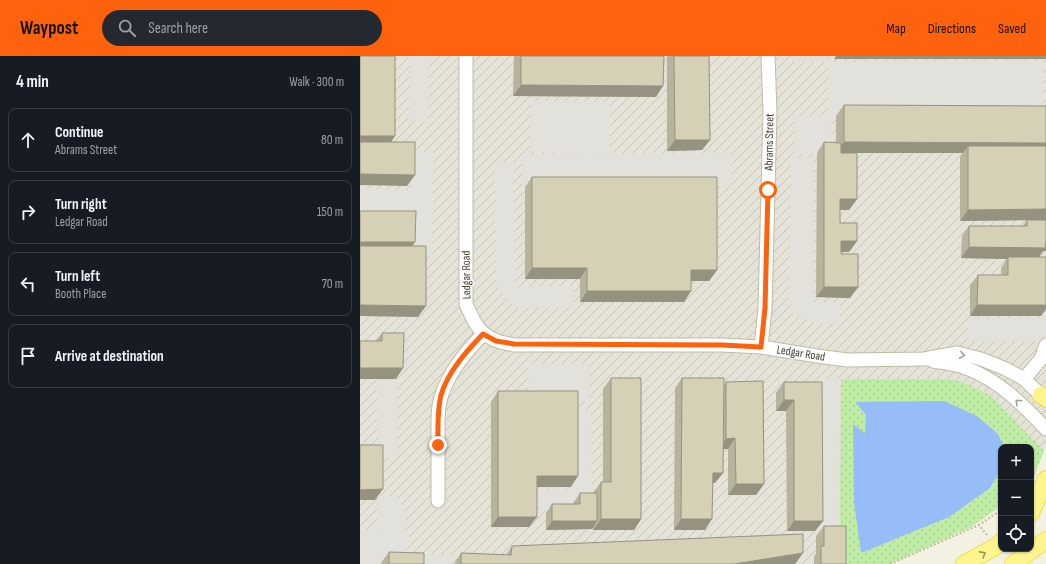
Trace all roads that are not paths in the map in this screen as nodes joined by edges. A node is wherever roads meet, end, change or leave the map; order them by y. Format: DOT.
graph roads {
  1 [pos="466,56"];
  2 [pos="768,56"];
  3 [pos="483,334"];
  4 [pos="1046,345"];
  5 [pos="761,347"];
  6 [pos="924,359"];
  7 [pos="1024,379"];
  8 [pos="1044,398"];
  9 [pos="1046,429"];
  10 [pos="1046,479"];
  11 [pos="438,501"];
  12 [pos="1034,506"];
  13 [pos="1046,508"];
  14 [pos="1034,518"];
  15 [pos="1046,540"];
  16 [pos="998,544"];
  17 [pos="964,564"];
  18 [pos="1014,564"];
  1 -- 3 [label="street, Ledgar Road"];
  2 -- 5 [label="street, Abrams Street"];
  3 -- 5 [label="street, Ledgar Road"];
  3 -- 11 [label="street"];
  4 -- 7 [label="street"];
  5 -- 6 [label="street, Ledgar Road"];
  6 -- 7 [label="street, Ledgar Road, one-way"];
  9 -- 6 [label="street, Ledgar Road, one-way"];
  7 -- 8 [label="street, Ledgar Road"];
  10 -- 12 [label="main road"];
  13 -- 14 [label="main road"];
  15 -- 18 [label="main road"];
  17 -- 16 [label="main road, one-way"];
}
